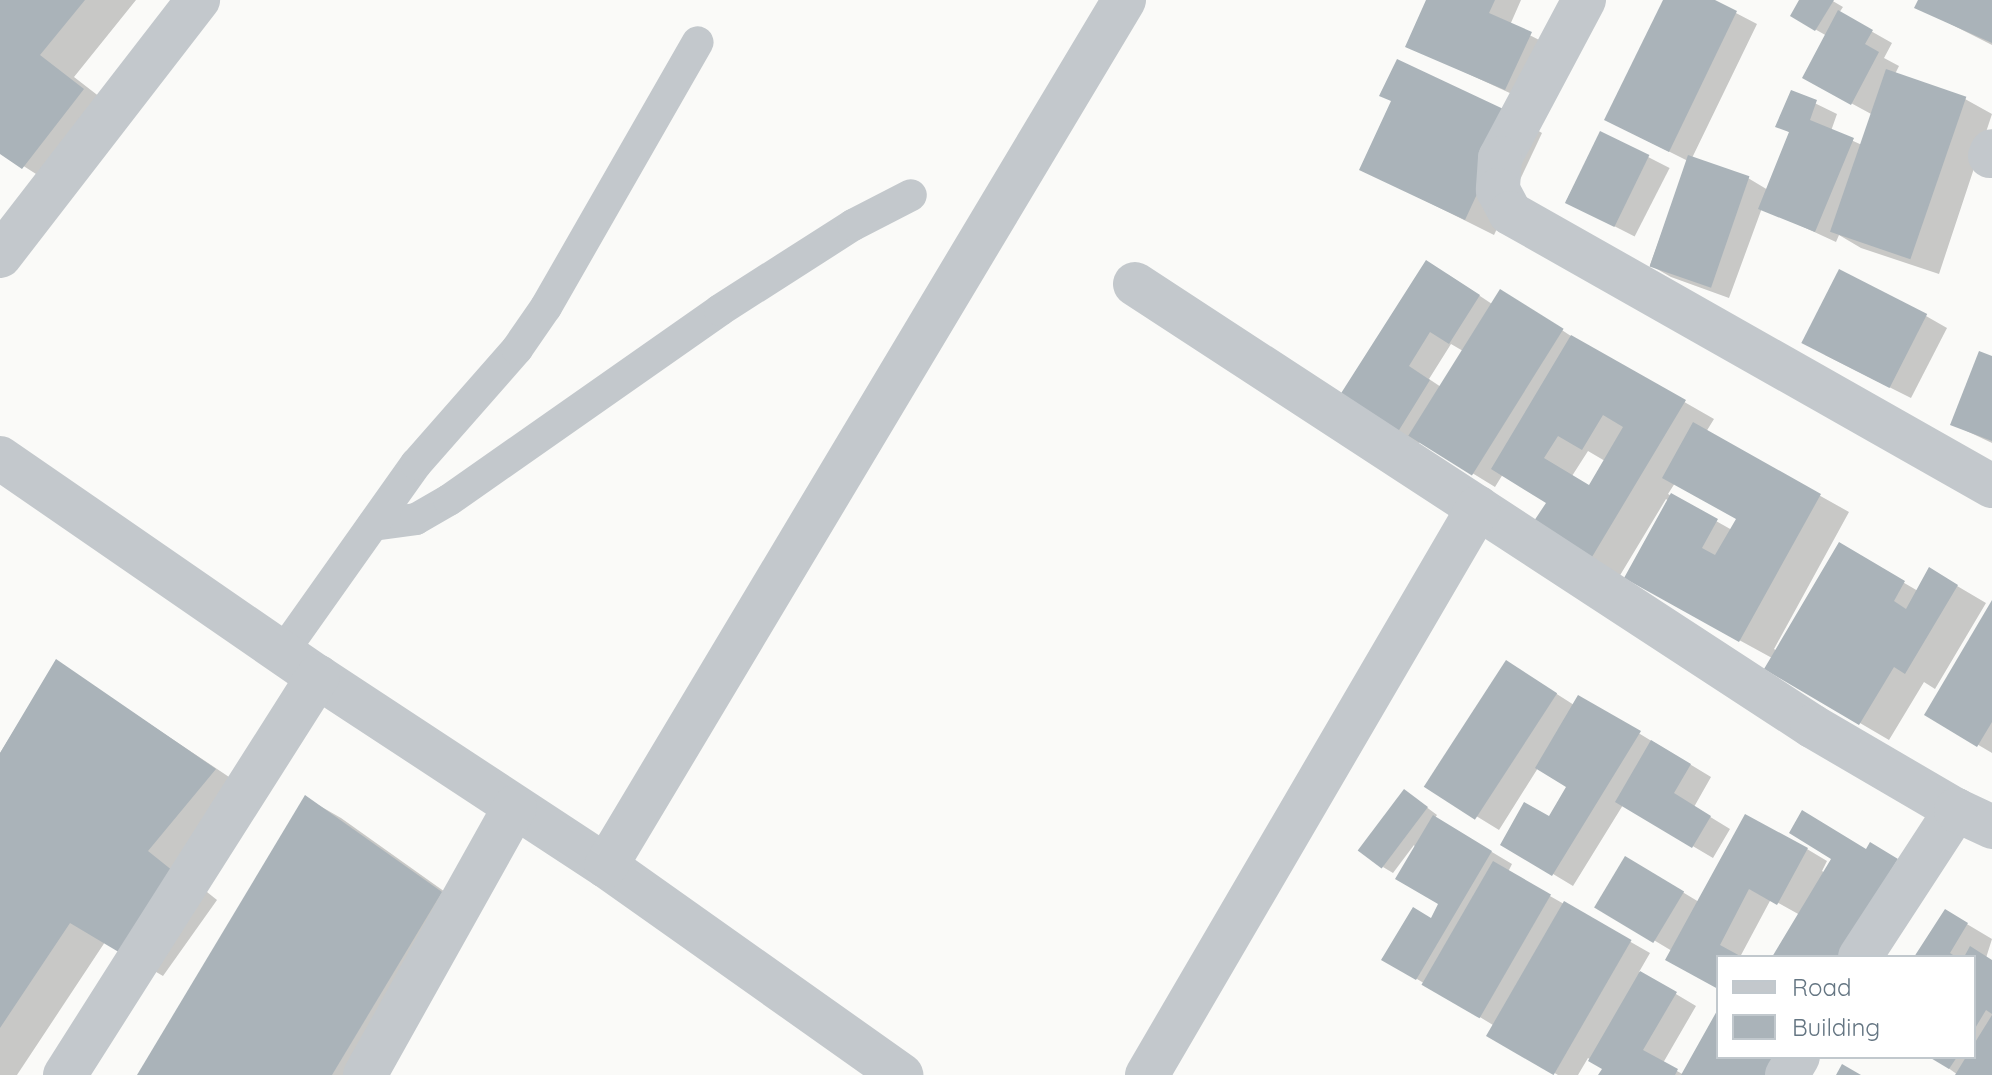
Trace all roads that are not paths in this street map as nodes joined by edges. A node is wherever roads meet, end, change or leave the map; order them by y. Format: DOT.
graph roads {
  1 [pos="198,0"];
  2 [pos="1124,0"];
  3 [pos="1584,0"];
  4 [pos="698,42"];
  5 [pos="911,195"];
  6 [pos="0,256"];
  7 [pos="1135,284"];
  8 [pos="0,458"];
  9 [pos="1992,486"];
  10 [pos="1478,508"];
  11 [pos="373,525"];
  12 [pos="282,653"];
  13 [pos="318,677"];
  14 [pos="515,807"];
  15 [pos="1974,819"];
  16 [pos="606,866"];
  17 [pos="1862,955"];
  18 [pos="65,1075"];
  19 [pos="365,1075"];
  20 [pos="901,1075"];
  21 [pos="1147,1075"];
  1 -- 6 [label="street"];
  2 -- 16 [label="street"];
  3 -- 9 [label="street"];
  4 -- 11 [label="lane"];
  5 -- 11 [label="lane"];
  7 -- 10 [label="street"];
  8 -- 12 [label="street"];
  10 -- 15 [label="street"];
  10 -- 21 [label="street"];
  11 -- 12 [label="lane"];
  12 -- 13 [label="street"];
  13 -- 14 [label="street"];
  13 -- 18 [label="street"];
  14 -- 16 [label="street"];
  14 -- 19 [label="street"];
  15 -- 17 [label="street"];
  16 -- 20 [label="street"];
}
